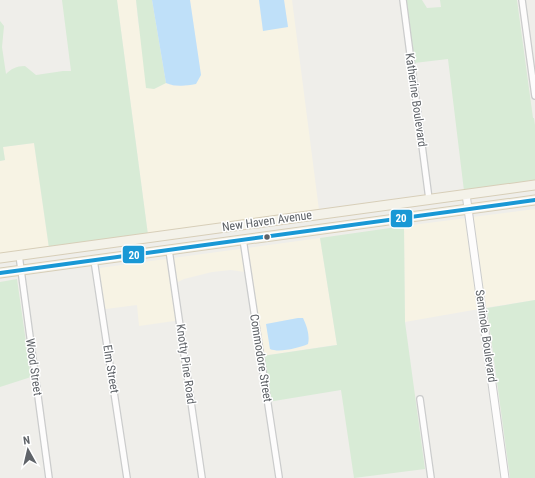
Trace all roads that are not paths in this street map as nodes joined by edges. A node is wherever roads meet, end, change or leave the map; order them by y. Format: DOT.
graph roads {
  1 [pos="403,0"];
  2 [pos="522,0"];
  3 [pos="535,96"];
  4 [pos="535,185"];
  5 [pos="466,194"];
  6 [pos="429,199"];
  7 [pos="533,199"];
  8 [pos="468,209"];
  9 [pos="320,214"];
  10 [pos="278,220"];
  11 [pos="192,232"];
  12 [pos="269,236"];
  13 [pos="243,239"];
  14 [pos="113,242"];
  15 [pos="170,250"];
  16 [pos="19,255"];
  17 [pos="0,258"];
  18 [pos="94,260"];
  19 [pos="20,270"];
  20 [pos="0,273"];
  21 [pos="420,400"];
  22 [pos="279,477"];
  23 [pos="49,478"];
  24 [pos="127,478"];
  25 [pos="202,478"];
  26 [pos="431,478"];
  27 [pos="505,478"];
  1 -- 6 [label="street, Katherine Boulevard"];
  2 -- 3 [label="street"];
  4 -- 5 [label="main road, New Haven Avenue"];
  5 -- 6 [label="main road, New Haven Avenue"];
  5 -- 8 [label="street, Seminole Boulevard"];
  6 -- 9 [label="main road, New Haven Avenue"];
  7 -- 8 [label="main road, New Haven Avenue"];
  8 -- 12 [label="main road, New Haven Avenue"];
  8 -- 27 [label="street, Seminole Boulevard"];
  9 -- 10 [label="main road, New Haven Avenue"];
  9 -- 12 [label="main road"];
  10 -- 11 [label="main road, New Haven Avenue"];
  10 -- 13 [label="main road"];
  11 -- 14 [label="main road, New Haven Avenue"];
  11 -- 15 [label="main road"];
  12 -- 13 [label="main road, New Haven Avenue"];
  13 -- 15 [label="main road, New Haven Avenue"];
  13 -- 22 [label="street, Commodore Street"];
  14 -- 16 [label="main road, New Haven Avenue"];
  14 -- 18 [label="main road"];
  15 -- 18 [label="main road, New Haven Avenue"];
  15 -- 25 [label="street, Knotty Pine Road"];
  16 -- 17 [label="main road, New Haven Avenue"];
  16 -- 19 [label="street, Wood Street"];
  18 -- 19 [label="main road, New Haven Avenue"];
  18 -- 24 [label="street, Elm Street"];
  19 -- 20 [label="main road, New Haven Avenue"];
  19 -- 23 [label="street, Wood Street"];
  21 -- 26 [label="street"];
}
